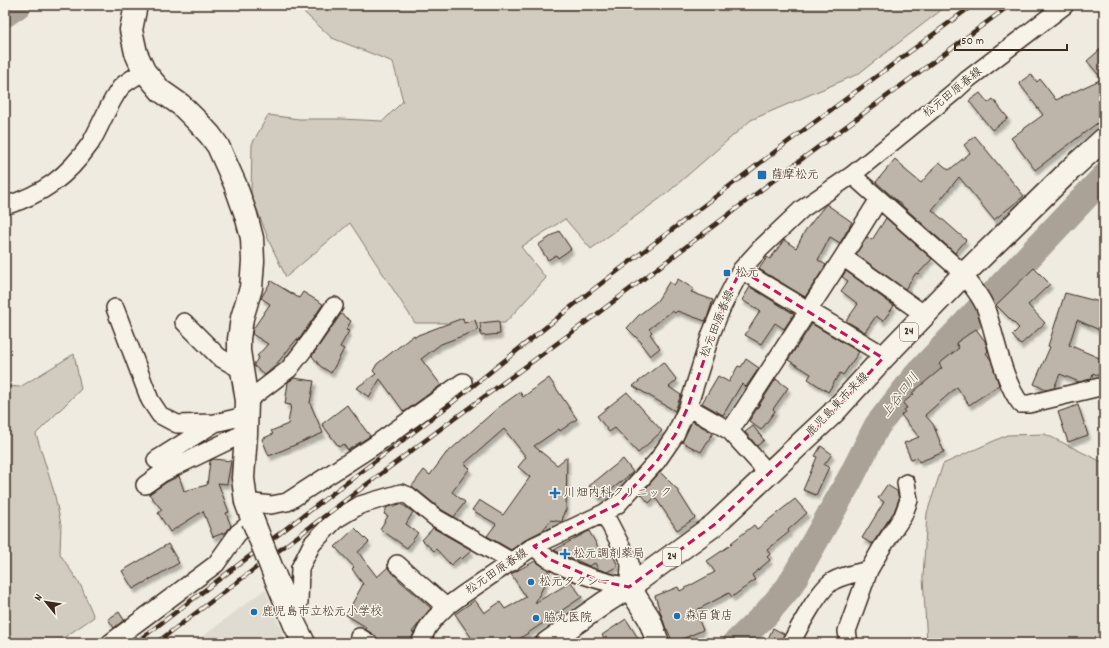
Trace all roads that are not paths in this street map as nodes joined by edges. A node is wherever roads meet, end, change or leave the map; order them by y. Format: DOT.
graph roads {
  1 [pos="136,5"];
  2 [pos="1065,5"];
  3 [pos="144,71"];
  4 [pos="1104,138"];
  5 [pos="852,175"];
  6 [pos="878,198"];
  7 [pos="5,206"];
  8 [pos="843,257"];
  9 [pos="741,270"];
  10 [pos="969,282"];
  11 [pos="334,306"];
  12 [pos="115,308"];
  13 [pos="809,310"];
  14 [pos="925,315"];
  15 [pos="184,322"];
  16 [pos="883,358"];
  17 [pos="242,370"];
  18 [pos="463,382"];
  19 [pos="1104,386"];
  20 [pos="688,407"];
  21 [pos="247,416"];
  22 [pos="215,423"];
  23 [pos="730,431"];
  24 [pos="156,460"];
  25 [pos="766,476"];
  26 [pos="906,483"];
  27 [pos="145,486"];
  28 [pos="250,512"];
  29 [pos="604,513"];
  30 [pos="534,546"];
  31 [pos="512,562"];
  32 [pos="397,564"];
  33 [pos="869,570"];
  34 [pos="630,587"];
  35 [pos="446,607"];
  36 [pos="292,616"];
  37 [pos="110,643"];
  38 [pos="304,643"];
  39 [pos="420,643"];
  40 [pos="546,643"];
  41 [pos="658,643"];
  42 [pos="791,643"];
  43 [pos="849,643"];
  1 -- 3 [label="main road"];
  2 -- 5 [label="street, 松元田原春線"];
  3 -- 7 [label="street"];
  3 -- 17 [label="main road"];
  4 -- 10 [label="main road, 鹿児島東市来線 / 24"];
  5 -- 6 [label="street"];
  5 -- 9 [label="street, 松元田原春線"];
  6 -- 8 [label="street"];
  6 -- 10 [label="street"];
  8 -- 13 [label="street"];
  8 -- 14 [label="street"];
  9 -- 13 [label="street"];
  9 -- 20 [label="street, 松元田原春線"];
  10 -- 14 [label="main road, 鹿児島東市来線 / 24"];
  10 -- 19 [label="street"];
  11 -- 21 [label="street"];
  12 -- 22 [label="street"];
  13 -- 16 [label="street"];
  13 -- 23 [label="street"];
  14 -- 16 [label="main road, 鹿児島東市来線 / 24"];
  15 -- 17 [label="street"];
  16 -- 25 [label="main road, 鹿児島東市来線 / 24"];
  17 -- 21 [label="main road"];
  18 -- 28 [label="street"];
  20 -- 23 [label="street"];
  20 -- 29 [label="street, 松元田原春線"];
  21 -- 22 [label="street"];
  21 -- 27 [label="street"];
  21 -- 28 [label="main road"];
  22 -- 24 [label="street"];
  23 -- 25 [label="street"];
  25 -- 34 [label="main road, 鹿児島東市来線 / 24"];
  26 -- 33 [label="street"];
  28 -- 36 [label="main road, bridge"];
  28 -- 37 [label="street"];
  29 -- 30 [label="street, 松元田原春線"];
  29 -- 34 [label="street"];
  30 -- 31 [label="street, 松元田原春線"];
  30 -- 34 [label="street"];
  31 -- 35 [label="street, 松元田原春線"];
  31 -- 36 [label="street"];
  32 -- 35 [label="street"];
  33 -- 42 [label="street"];
  33 -- 43 [label="street"];
  34 -- 40 [label="main road, 鹿児島東市来線 / 24"];
  34 -- 41 [label="main road"];
  35 -- 39 [label="street, 松元田原春線"];
  36 -- 38 [label="main road"];
}
